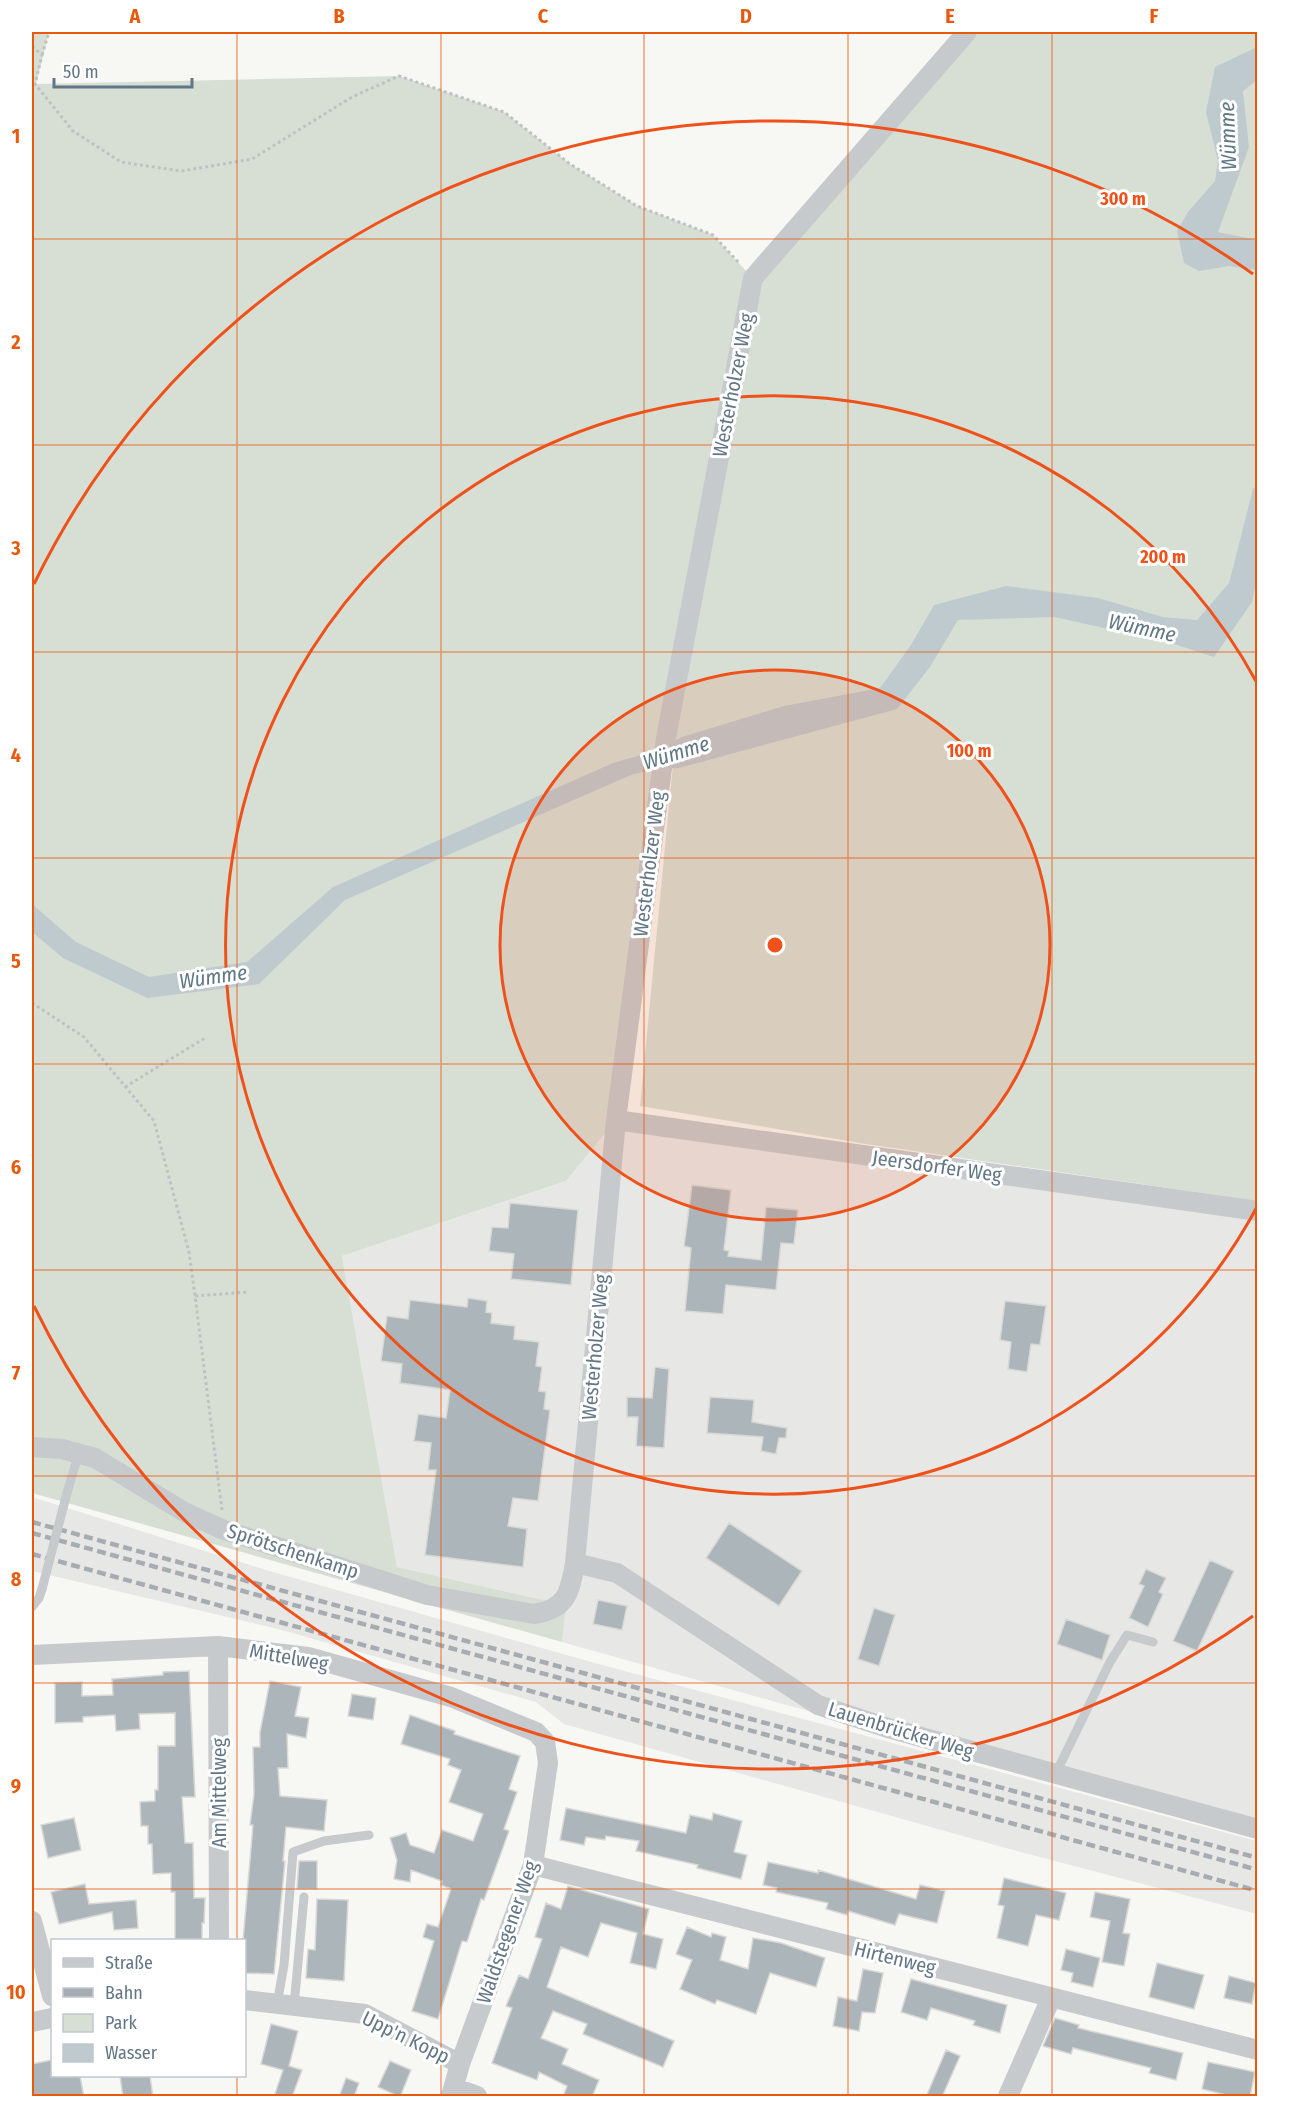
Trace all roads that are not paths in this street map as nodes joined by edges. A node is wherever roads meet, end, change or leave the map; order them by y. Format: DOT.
graph roads {
  1 [pos="967,32"];
  2 [pos="616,1120"];
  3 [pos="1257,1211"];
  4 [pos="32,1447"];
  5 [pos="80,1452"];
  6 [pos="575,1563"];
  7 [pos="565,1600"];
  8 [pos="32,1607"];
  9 [pos="1153,1642"];
  10 [pos="218,1646"];
  11 [pos="32,1655"];
  12 [pos="536,1732"];
  13 [pos="1055,1775"];
  14 [pos="1257,1829"];
  15 [pos="369,1835"];
  16 [pos="533,1865"];
  17 [pos="304,1897"];
  18 [pos="32,1921"];
  19 [pos="219,1939"];
  20 [pos="51,1992"];
  21 [pos="1051,1998"];
  22 [pos="246,2000"];
  23 [pos="286,2005"];
  24 [pos="51,2018"];
  25 [pos="32,2022"];
  26 [pos="1257,2050"];
  27 [pos="460,2064"];
  28 [pos="453,2092"];
  29 [pos="477,2097"];
  30 [pos="1008,2097"];
  1 -- 2 [label="street, Westerholzer Weg"];
  2 -- 3 [label="street, Jeersdorfer Weg"];
  2 -- 6 [label="street, Westerholzer Weg"];
  4 -- 5 [label="street, Sprötschenkamp"];
  5 -- 7 [label="street, Sprötschenkamp"];
  5 -- 8 [label="lane, bridge"];
  6 -- 7 [label="street, Westerholzer Weg"];
  6 -- 13 [label="street, Lauenbrücker Weg"];
  9 -- 13 [label="lane"];
  10 -- 11 [label="street, Mittelweg"];
  10 -- 12 [label="street, Mittelweg"];
  10 -- 19 [label="street, Am Mittelweg"];
  12 -- 16 [label="street, Waldstegener Weg"];
  13 -- 14 [label="street, Lauenbrücker Weg"];
  15 -- 23 [label="lane"];
  16 -- 21 [label="street, Hirtenweg"];
  16 -- 27 [label="street, Waldstegener Weg"];
  17 -- 23 [label="lane"];
  18 -- 20 [label="street"];
  21 -- 26 [label="street, Hirtenweg"];
  21 -- 30 [label="street"];
  22 -- 23 [label="street, Upp'n Kopp"];
  23 -- 27 [label="street, Upp'n Kopp"];
  24 -- 25 [label="street"];
  27 -- 28 [label="street, Waldstegener Weg"];
  28 -- 29 [label="street"];
}
